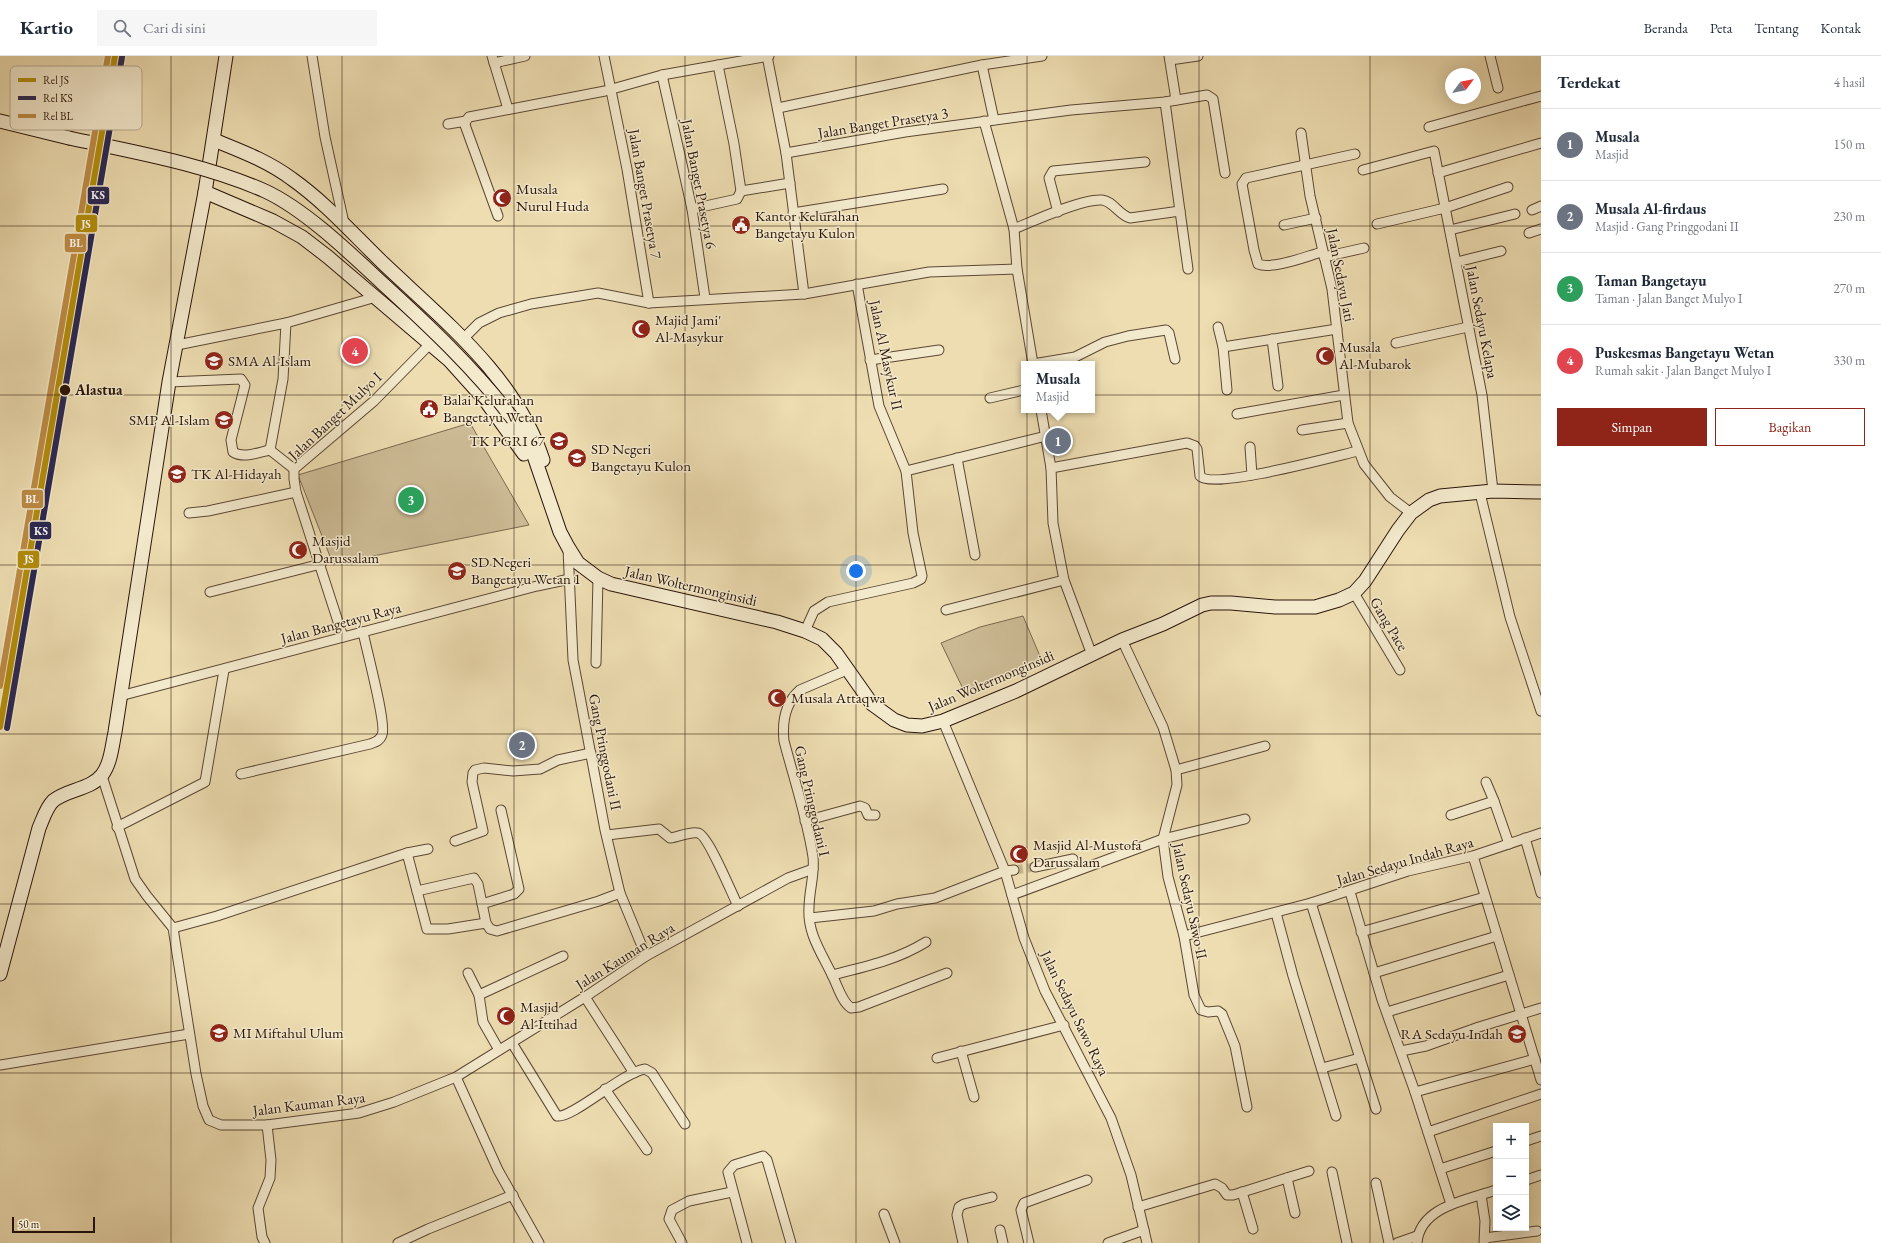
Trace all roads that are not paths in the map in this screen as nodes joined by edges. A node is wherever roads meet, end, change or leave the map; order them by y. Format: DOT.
graph roads {
  1 [pos="226,56"];
  2 [pos="312,56"];
  3 [pos="525,56"];
  4 [pos="604,56"];
  5 [pos="768,56"];
  6 [pos="1042,56"];
  7 [pos="1198,56"];
  8 [pos="1490,56"];
  9 [pos="1170,58"];
  10 [pos="493,59"];
  11 [pos="982,64"];
  12 [pos="718,65"];
  13 [pos="662,76"];
  14 [pos="1498,88"];
  15 [pos="612,89"];
  16 [pos="1541,96"];
  17 [pos="1176,100"];
  18 [pos="1165,102"];
  19 [pos="778,108"];
  20 [pos="508,109"];
  21 [pos="989,120"];
  22 [pos="0,121"];
  23 [pos="466,121"];
  24 [pos="10,123"];
  25 [pos="448,124"];
  26 [pos="1429,127"];
  27 [pos="37,130"];
  28 [pos="1301,133"];
  29 [pos="214,140"];
  30 [pos="1541,143"];
  31 [pos="786,153"];
  32 [pos="1355,154"];
  33 [pos="1145,162"];
  34 [pos="1306,165"];
  35 [pos="1363,170"];
  36 [pos="1225,173"];
  37 [pos="1438,173"];
  38 [pos="790,183"];
  39 [pos="1508,187"];
  40 [pos="943,189"];
  41 [pos="741,191"];
  42 [pos="205,192"];
  43 [pos="1541,206"];
  44 [pos="1445,208"];
  45 [pos="692,209"];
  46 [pos="1532,210"];
  47 [pos="1180,211"];
  48 [pos="1058,212"];
  49 [pos="793,213"];
  50 [pos="1516,214"];
  51 [pos="498,216"];
  52 [pos="1316,218"];
  53 [pos="344,223"];
  54 [pos="1377,224"];
  55 [pos="1284,225"];
  56 [pos="1014,229"];
  57 [pos="1541,229"];
  58 [pos="1450,230"];
  59 [pos="1529,233"];
  60 [pos="1364,248"];
  61 [pos="1501,251"];
  62 [pos="1323,255"];
  63 [pos="1456,262"];
  64 [pos="1017,269"];
  65 [pos="1188,269"];
  66 [pos="857,284"];
  67 [pos="804,294"];
  68 [pos="376,297"];
  69 [pos="705,298"];
  70 [pos="649,303"];
  71 [pos="286,323"];
  72 [pos="1218,327"];
  73 [pos="1468,327"];
  74 [pos="1337,329"];
  75 [pos="464,338"];
  76 [pos="1272,339"];
  77 [pos="1396,343"];
  78 [pos="430,344"];
  79 [pos="176,345"];
  80 [pos="1223,347"];
  81 [pos="939,350"];
  82 [pos="1175,359"];
  83 [pos="870,360"];
  84 [pos="1032,361"];
  85 [pos="1051,361"];
  86 [pos="169,382"];
  87 [pos="1278,386"];
  88 [pos="1227,390"];
  89 [pos="1021,391"];
  90 [pos="1344,395"];
  91 [pos="990,398"];
  92 [pos="1042,413"];
  93 [pos="1238,414"];
  94 [pos="1348,423"];
  95 [pos="1302,430"];
  96 [pos="1046,436"];
  97 [pos="1250,447"];
  98 [pos="270,450"];
  99 [pos="1358,451"];
  100 [pos="957,458"];
  101 [pos="1051,468"];
  102 [pos="294,469"];
  103 [pos="906,471"];
  104 [pos="1252,475"];
  105 [pos="545,486"];
  106 [pos="1493,491"];
  107 [pos="296,492"];
  108 [pos="1541,492"];
  109 [pos="1480,493"];
  110 [pos="189,513"];
  111 [pos="1411,513"];
  112 [pos="568,547"];
  113 [pos="974,555"];
  114 [pos="321,564"];
  115 [pos="598,578"];
  116 [pos="570,579"];
  117 [pos="1064,580"];
  118 [pos="210,592"];
  119 [pos="1354,593"];
  120 [pos="946,610"];
  121 [pos="805,631"];
  122 [pos="363,632"];
  123 [pos="344,637"];
  124 [pos="1122,640"];
  125 [pos="1092,655"];
  126 [pos="596,663"];
  127 [pos="849,669"];
  128 [pos="224,670"];
  129 [pos="1400,670"];
  130 [pos="120,696"];
  131 [pos="1541,708"];
  132 [pos="943,721"];
  133 [pos="1266,746"];
  134 [pos="591,753"];
  135 [pos="1176,770"];
  136 [pos="241,774"];
  137 [pos="102,776"];
  138 [pos="1486,782"];
  139 [pos="1494,800"];
  140 [pos="501,810"];
  141 [pos="875,814"];
  142 [pos="1451,815"];
  143 [pos="1245,819"];
  144 [pos="805,821"];
  145 [pos="118,827"];
  146 [pos="1541,833"];
  147 [pos="607,835"];
  148 [pos="1525,838"];
  149 [pos="1163,839"];
  150 [pos="455,841"];
  151 [pos="1509,844"];
  152 [pos="428,849"];
  153 [pos="407,853"];
  154 [pos="1473,856"];
  155 [pos="1073,859"];
  156 [pos="1035,867"];
  157 [pos="813,869"];
  158 [pos="1009,871"];
  159 [pos="417,891"];
  160 [pos="1350,892"];
  161 [pos="620,893"];
  162 [pos="1541,893"];
  163 [pos="1012,895"];
  164 [pos="1485,897"];
  165 [pos="1311,903"];
  166 [pos="482,904"];
  167 [pos="738,906"];
  168 [pos="1276,913"];
  169 [pos="810,918"];
  170 [pos="486,923"];
  171 [pos="173,928"];
  172 [pos="1361,932"];
  173 [pos="1184,936"];
  174 [pos="1497,936"];
  175 [pos="926,942"];
  176 [pos="563,956"];
  177 [pos="646,956"];
  178 [pos="468,973"];
  179 [pos="947,973"];
  180 [pos="1374,973"];
  181 [pos="0,974"];
  182 [pos="832,975"];
  183 [pos="1509,975"];
  184 [pos="479,995"];
  185 [pos="585,997"];
  186 [pos="1541,1008"];
  187 [pos="1387,1012"];
  188 [pos="1520,1014"];
  189 [pos="1064,1025"];
  190 [pos="189,1034"];
  191 [pos="512,1043"];
  192 [pos="499,1050"];
  193 [pos="961,1051"];
  194 [pos="1401,1051"];
  195 [pos="937,1058"];
  196 [pos="1360,1058"];
  197 [pos="1535,1059"];
  198 [pos="0,1065"];
  199 [pos="1322,1068"];
  200 [pos="634,1073"];
  201 [pos="456,1077"];
  202 [pos="1541,1080"];
  203 [pos="605,1089"];
  204 [pos="1415,1092"];
  205 [pos="1541,1094"];
  206 [pos="974,1098"];
  207 [pos="1247,1107"];
  208 [pos="1376,1109"];
  209 [pos="1336,1116"];
  210 [pos="685,1124"];
  211 [pos="266,1125"];
  212 [pos="1428,1132"];
  213 [pos="1541,1136"];
  214 [pos="1529,1140"];
  215 [pos="647,1150"];
  216 [pos="1493,1152"];
  217 [pos="1440,1169"];
  218 [pos="1309,1171"];
  219 [pos="1332,1172"];
  220 [pos="1541,1175"];
  221 [pos="1287,1178"];
  222 [pos="1529,1179"];
  223 [pos="1086,1180"];
  224 [pos="1376,1183"];
  225 [pos="1493,1191"];
  226 [pos="732,1192"];
  227 [pos="1242,1192"];
  228 [pos="513,1195"];
  229 [pos="1481,1195"];
  230 [pos="992,1197"];
  231 [pos="1452,1204"];
  232 [pos="1138,1207"];
  233 [pos="1295,1213"];
  234 [pos="884,1214"];
  235 [pos="1253,1229"];
  236 [pos="1000,1230"];
  237 [pos="1144,1230"];
  238 [pos="1537,1231"];
  239 [pos="1417,1240"];
  240 [pos="1485,1241"];
  241 [pos="265,1243"];
  242 [pos="398,1243"];
  243 [pos="539,1243"];
  244 [pos="682,1243"];
  245 [pos="747,1243"];
  246 [pos="791,1243"];
  247 [pos="895,1243"];
  248 [pos="963,1243"];
  249 [pos="1004,1243"];
  250 [pos="1029,1243"];
  251 [pos="1108,1243"];
  252 [pos="1147,1243"];
  253 [pos="1347,1243"];
  254 [pos="1389,1243"];
  255 [pos="1397,1243"];
  1 -- 29 [label="street"];
  2 -- 53 [label="street"];
  3 -- 10 [label="street"];
  4 -- 15 [label="street, Jalan Banget Prasetya 7"];
  5 -- 12 [label="street"];
  5 -- 19 [label="street"];
  6 -- 11 [label="street"];
  7 -- 9 [label="street"];
  8 -- 14 [label="street"];
  9 -- 17 [label="street"];
  10 -- 20 [label="street"];
  11 -- 19 [label="street"];
  11 -- 21 [label="street"];
  12 -- 13 [label="street"];
  12 -- 41 [label="street"];
  13 -- 15 [label="street"];
  13 -- 45 [label="street, Jalan Banget Prasetya 6"];
  15 -- 20 [label="street"];
  15 -- 70 [label="street, Jalan Banget Prasetya 7"];
  16 -- 26 [label="street"];
  17 -- 18 [label="street, Jalan Banget Prasetya 3"];
  17 -- 36 [label="street, Jalan Banget Prasetya 3"];
  18 -- 21 [label="street, Jalan Banget Prasetya 3"];
  18 -- 47 [label="street"];
  19 -- 31 [label="street"];
  20 -- 23 [label="street"];
  21 -- 31 [label="street, Jalan Banget Prasetya 3"];
  21 -- 56 [label="street"];
  22 -- 24 [label="street, Jalan Woltermonginsidi, bridge"];
  23 -- 25 [label="street"];
  23 -- 51 [label="street"];
  27 -- 105 [label="street, Jalan Woltermonginsidi, bridge"];
  28 -- 34 [label="street, Jalan Sedayu Jati"];
  29 -- 42 [label="street"];
  29 -- 53 [label="street"];
  30 -- 37 [label="street"];
  31 -- 38 [label="street"];
  32 -- 34 [label="street"];
  33 -- 48 [label="street"];
  34 -- 52 [label="street, Jalan Sedayu Jati"];
  34 -- 62 [label="street"];
  35 -- 37 [label="street, Jalan Sedayu Kelapa"];
  37 -- 44 [label="street, Jalan Sedayu Kelapa"];
  38 -- 41 [label="street"];
  38 -- 49 [label="street"];
  39 -- 44 [label="street"];
  40 -- 49 [label="street"];
  41 -- 45 [label="street"];
  42 -- 68 [label="street"];
  42 -- 79 [label="street"];
  43 -- 46 [label="street"];
  44 -- 54 [label="street"];
  44 -- 58 [label="street, Jalan Sedayu Kelapa"];
  45 -- 69 [label="street, Jalan Banget Prasetya 6"];
  47 -- 48 [label="street"];
  47 -- 65 [label="street"];
  48 -- 56 [label="street"];
  49 -- 67 [label="street"];
  50 -- 58 [label="street"];
  52 -- 55 [label="street"];
  52 -- 62 [label="street, Jalan Sedayu Jati"];
  53 -- 75 [label="street"];
  56 -- 64 [label="street"];
  57 -- 59 [label="street"];
  58 -- 63 [label="street, Jalan Sedayu Kelapa"];
  60 -- 62 [label="street"];
  61 -- 63 [label="street"];
  62 -- 74 [label="street, Jalan Sedayu Jati"];
  63 -- 73 [label="street, Jalan Sedayu Kelapa"];
  64 -- 66 [label="street"];
  64 -- 84 [label="street"];
  66 -- 67 [label="street"];
  66 -- 83 [label="street, Jalan Al Masykur II"];
  67 -- 69 [label="street"];
  68 -- 71 [label="street"];
  68 -- 78 [label="street"];
  69 -- 70 [label="street"];
  70 -- 75 [label="street"];
  71 -- 79 [label="street"];
  71 -- 98 [label="street"];
  72 -- 80 [label="street"];
  73 -- 77 [label="street"];
  73 -- 106 [label="street, Jalan Sedayu Kelapa"];
  74 -- 76 [label="street"];
  74 -- 90 [label="street, Jalan Sedayu Jati"];
  75 -- 105 [label="street"];
  76 -- 80 [label="street"];
  76 -- 87 [label="street"];
  78 -- 102 [label="street, Jalan Banget Mulyo I"];
  78 -- 105 [label="street"];
  79 -- 86 [label="street"];
  80 -- 88 [label="street"];
  81 -- 83 [label="street"];
  82 -- 85 [label="street"];
  83 -- 103 [label="street, Jalan Al Masykur II"];
  86 -- 98 [label="street"];
  86 -- 130 [label="street"];
  89 -- 91 [label="street"];
  90 -- 93 [label="street"];
  90 -- 94 [label="street, Jalan Sedayu Jati"];
  92 -- 96 [label="street"];
  94 -- 95 [label="street"];
  94 -- 99 [label="street, Jalan Sedayu Jati"];
  96 -- 100 [label="street"];
  96 -- 101 [label="street"];
  97 -- 104 [label="street"];
  98 -- 102 [label="street"];
  99 -- 104 [label="street"];
  99 -- 111 [label="street, Jalan Sedayu Jati"];
  100 -- 103 [label="street"];
  100 -- 113 [label="street"];
  101 -- 104 [label="street"];
  101 -- 117 [label="street"];
  102 -- 107 [label="street, Jalan Banget Mulyo I"];
  103 -- 121 [label="street, Jalan Al Masykur II"];
  105 -- 112 [label="street, Jalan Woltermonginsidi"];
  106 -- 108 [label="street, Jalan Woltermonginsidi"];
  106 -- 109 [label="street, Jalan Woltermonginsidi"];
  107 -- 110 [label="street"];
  107 -- 114 [label="street, Jalan Banget Mulyo I"];
  109 -- 111 [label="street, Jalan Woltermonginsidi"];
  109 -- 131 [label="street"];
  111 -- 119 [label="street, Jalan Woltermonginsidi"];
  112 -- 115 [label="street, Jalan Woltermonginsidi"];
  112 -- 116 [label="street, Gang Pringgodani II"];
  114 -- 118 [label="street"];
  114 -- 123 [label="street, Jalan Banget Mulyo I"];
  115 -- 121 [label="street, Jalan Woltermonginsidi"];
  115 -- 126 [label="street"];
  116 -- 122 [label="street, Jalan Bangetayu Raya"];
  116 -- 134 [label="street, Gang Pringgodani II"];
  117 -- 120 [label="street"];
  117 -- 125 [label="street"];
  119 -- 124 [label="street, Jalan Woltermonginsidi"];
  119 -- 129 [label="street, Gang Pace"];
  121 -- 127 [label="street, Jalan Woltermonginsidi"];
  122 -- 123 [label="street, Jalan Bangetayu Raya"];
  122 -- 136 [label="street"];
  123 -- 128 [label="street, Jalan Bangetayu Raya"];
  124 -- 125 [label="street, Jalan Woltermonginsidi"];
  124 -- 135 [label="street, Jalan Sedayu Sawo II"];
  125 -- 132 [label="street, Jalan Woltermonginsidi"];
  127 -- 132 [label="street, Jalan Woltermonginsidi"];
  127 -- 144 [label="street, Gang Pringgodani I"];
  128 -- 130 [label="street, Jalan Bangetayu Raya"];
  128 -- 145 [label="street"];
  130 -- 137 [label="street"];
  132 -- 158 [label="street, Jalan Sedayu Sawo Raya"];
  133 -- 135 [label="street"];
  134 -- 147 [label="street, Gang Pringgodani II"];
  134 -- 150 [label="street"];
  135 -- 149 [label="street, Jalan Sedayu Sawo II"];
  137 -- 145 [label="street"];
  137 -- 181 [label="street"];
  138 -- 139 [label="street"];
  139 -- 142 [label="street"];
  139 -- 151 [label="street"];
  140 -- 166 [label="street"];
  141 -- 144 [label="street"];
  143 -- 149 [label="street"];
  144 -- 157 [label="street, Gang Pringgodani I"];
  145 -- 171 [label="street"];
  146 -- 148 [label="street, Jalan Sedayu Indah Raya"];
  147 -- 161 [label="street, Gang Pringgodani II"];
  147 -- 167 [label="street"];
  148 -- 151 [label="street, Jalan Sedayu Indah Raya"];
  148 -- 162 [label="street"];
  149 -- 163 [label="street"];
  149 -- 173 [label="street, Jalan Sedayu Sawo II"];
  151 -- 154 [label="street, Jalan Sedayu Indah Raya"];
  152 -- 153 [label="street"];
  153 -- 159 [label="street"];
  153 -- 171 [label="street"];
  154 -- 160 [label="street, Jalan Sedayu Indah Raya"];
  154 -- 164 [label="street"];
  155 -- 156 [label="street"];
  157 -- 167 [label="street, Jalan Kauman Raya"];
  157 -- 169 [label="street, Gang Pringgodani I"];
  158 -- 163 [label="street, Jalan Sedayu Sawo Raya"];
  158 -- 169 [label="street"];
  159 -- 166 [label="street"];
  159 -- 170 [label="street"];
  160 -- 165 [label="street, Jalan Sedayu Indah Raya"];
  160 -- 172 [label="street"];
  161 -- 170 [label="street"];
  161 -- 177 [label="street, Gang Pringgodani II"];
  163 -- 189 [label="street, Jalan Sedayu Sawo Raya"];
  164 -- 172 [label="street"];
  164 -- 174 [label="street"];
  165 -- 168 [label="street, Jalan Sedayu Indah Raya"];
  165 -- 196 [label="street"];
  166 -- 170 [label="street"];
  167 -- 177 [label="street, Jalan Kauman Raya"];
  168 -- 173 [label="street, Jalan Sedayu Indah Raya"];
  168 -- 199 [label="street"];
  169 -- 182 [label="street, Gang Pringgodani I"];
  171 -- 190 [label="street, Jalan Kauman Raya"];
  172 -- 180 [label="street"];
  173 -- 207 [label="street, Jalan Sedayu Sawo II"];
  174 -- 180 [label="street"];
  174 -- 183 [label="street"];
  175 -- 182 [label="street"];
  176 -- 184 [label="street"];
  177 -- 185 [label="street, Jalan Kauman Raya"];
  178 -- 184 [label="street"];
  179 -- 182 [label="street, Gang Pringgodani I"];
  180 -- 187 [label="street"];
  183 -- 187 [label="street"];
  183 -- 188 [label="street"];
  184 -- 192 [label="street"];
  185 -- 191 [label="street, Jalan Kauman Raya"];
  185 -- 200 [label="street"];
  186 -- 188 [label="street"];
  187 -- 194 [label="street"];
  188 -- 194 [label="street"];
  188 -- 197 [label="street"];
  189 -- 193 [label="street"];
  189 -- 232 [label="street, Jalan Sedayu Sawo Raya"];
  190 -- 198 [label="street"];
  190 -- 211 [label="street, Jalan Kauman Raya"];
  191 -- 192 [label="street, Jalan Kauman Raya"];
  191 -- 203 [label="street"];
  192 -- 201 [label="street, Jalan Kauman Raya"];
  193 -- 195 [label="street"];
  193 -- 206 [label="street"];
  194 -- 204 [label="street"];
  196 -- 199 [label="street"];
  196 -- 208 [label="street"];
  197 -- 202 [label="street"];
  197 -- 204 [label="street"];
  199 -- 209 [label="street"];
  200 -- 203 [label="street"];
  200 -- 210 [label="street"];
  201 -- 211 [label="street, Jalan Kauman Raya"];
  201 -- 228 [label="street"];
  203 -- 215 [label="street"];
  204 -- 212 [label="street"];
  205 -- 212 [label="street"];
  211 -- 241 [label="street"];
  212 -- 217 [label="street"];
  213 -- 214 [label="street"];
  216 -- 217 [label="street"];
  217 -- 231 [label="street"];
  218 -- 221 [label="street"];
  219 -- 253 [label="street"];
  220 -- 222 [label="street"];
  221 -- 227 [label="street"];
  221 -- 233 [label="street"];
  223 -- 250 [label="street"];
  224 -- 254 [label="street"];
  225 -- 229 [label="street"];
  226 -- 244 [label="street"];
  226 -- 245 [label="street"];
  226 -- 246 [label="street"];
  227 -- 232 [label="street"];
  227 -- 235 [label="street"];
  228 -- 242 [label="street"];
  228 -- 243 [label="street"];
  229 -- 231 [label="street"];
  229 -- 240 [label="street"];
  230 -- 248 [label="street"];
  231 -- 239 [label="street"];
  232 -- 237 [label="street, Jalan Sedayu Sawo Raya"];
  234 -- 247 [label="street"];
  236 -- 249 [label="street"];
  237 -- 251 [label="street"];
  237 -- 252 [label="street, Jalan Sedayu Sawo Raya"];
  238 -- 240 [label="street"];
  239 -- 255 [label="street"];
}
